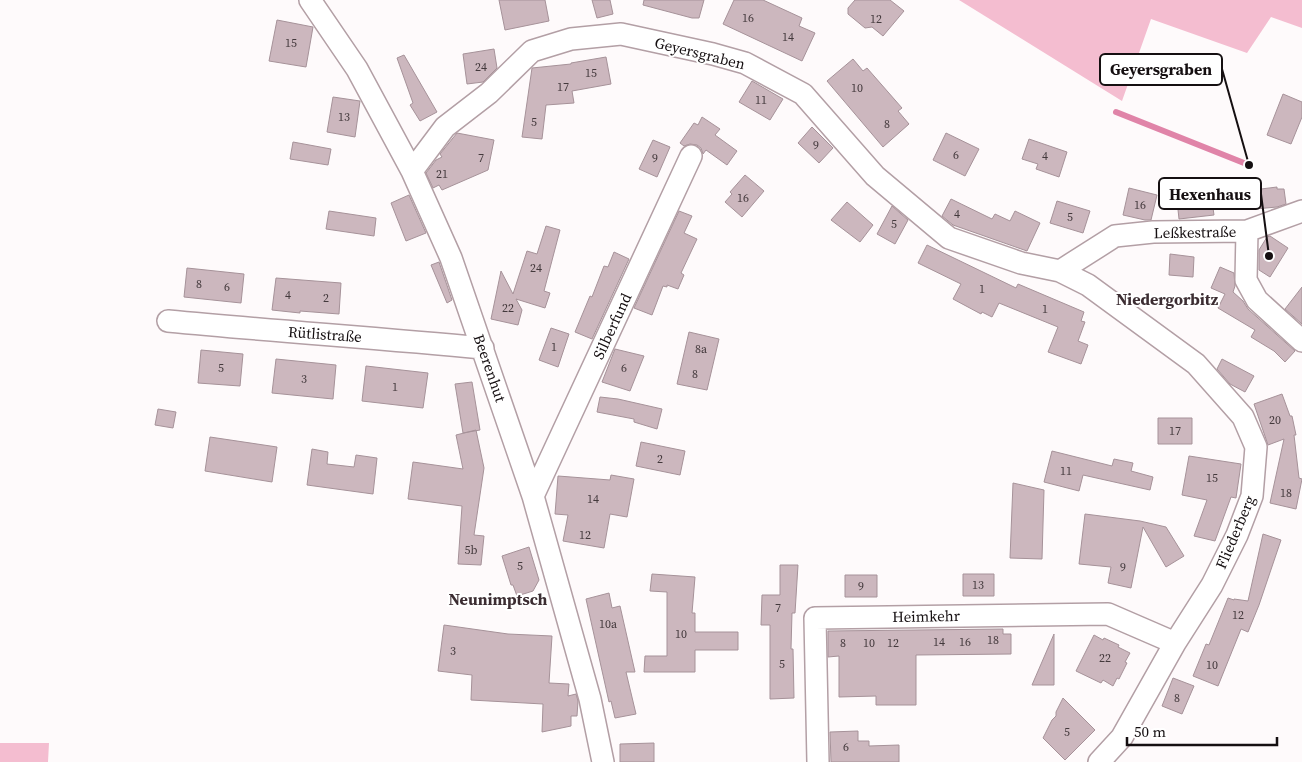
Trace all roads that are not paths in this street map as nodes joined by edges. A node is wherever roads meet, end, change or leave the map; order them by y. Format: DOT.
graph roads {
  1 [pos="310,0"];
  2 [pos="691,156"];
  3 [pos="412,171"];
  4 [pos="1302,211"];
  5 [pos="1247,231"];
  6 [pos="1060,271"];
  7 [pos="168,321"];
  8 [pos="1302,341"];
  9 [pos="483,348"];
  10 [pos="533,496"];
  11 [pos="1175,643"];
  12 [pos="603,762"];
  13 [pos="818,762"];
  14 [pos="1100,762"];
  1 -- 3 [label="street, Beerenhut"];
  2 -- 10 [label="street, Silberfund"];
  3 -- 6 [label="street, Geyersgraben"];
  3 -- 9 [label="street, Beerenhut"];
  4 -- 5 [label="street, Leßkestraße"];
  5 -- 6 [label="street, Leßkestraße"];
  5 -- 8 [label="street"];
  6 -- 11 [label="street, Fliederberg"];
  7 -- 9 [label="street, Rütlistraße"];
  9 -- 10 [label="street, Beerenhut"];
  10 -- 12 [label="street, Beerenhut"];
  11 -- 13 [label="street, Heimkehr"];
  11 -- 14 [label="street, Fliederberg"];
}
